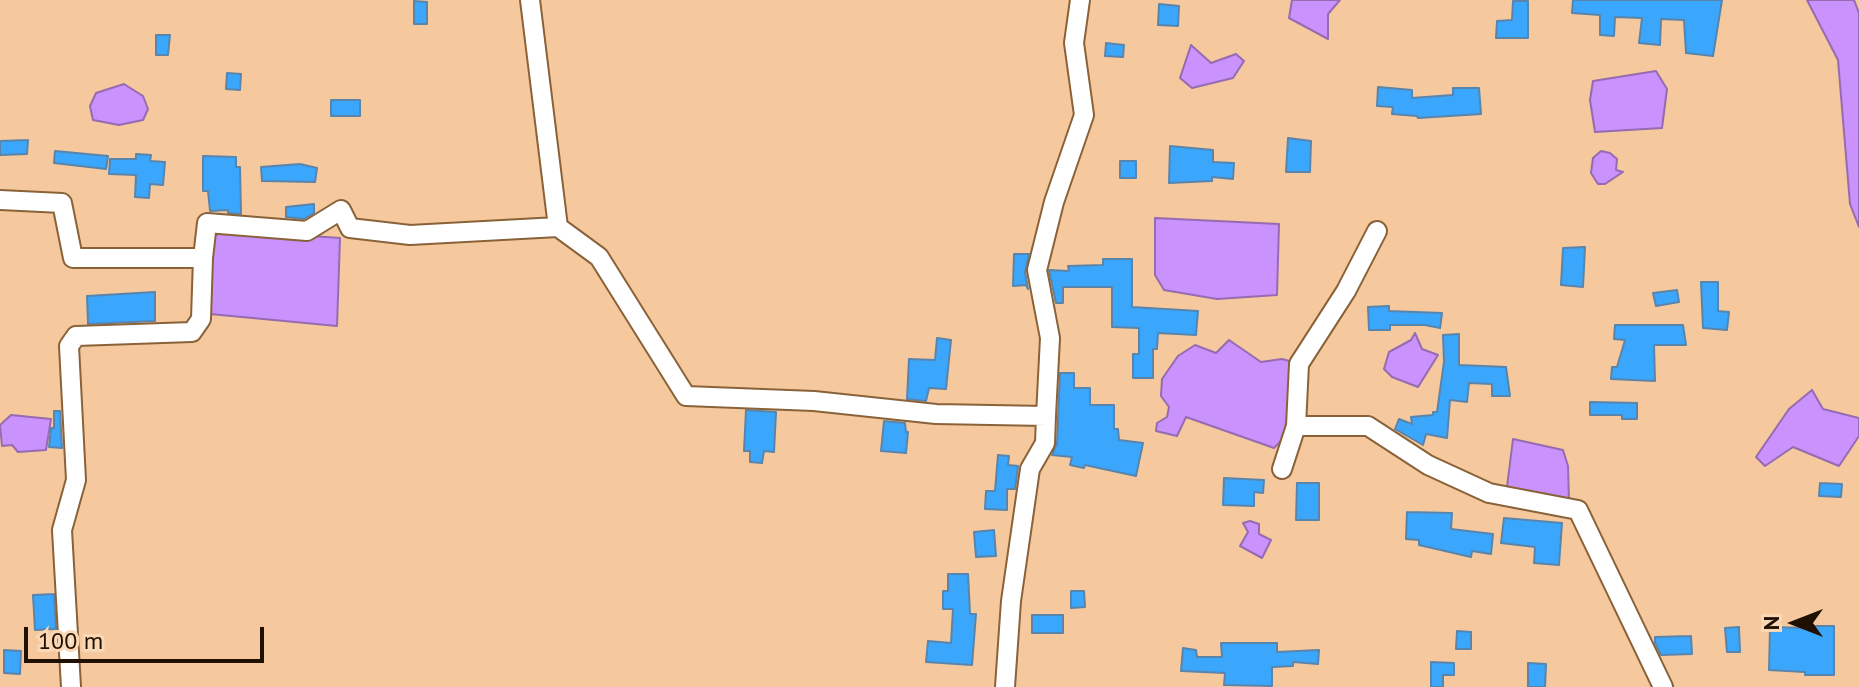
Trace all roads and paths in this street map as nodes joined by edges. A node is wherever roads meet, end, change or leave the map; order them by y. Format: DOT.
graph roads {
  1 [pos="530,0"];
  2 [pos="1080,0"];
  3 [pos="0,200"];
  4 [pos="558,227"];
  5 [pos="1377,231"];
  6 [pos="203,258"];
  7 [pos="1046,416"];
  8 [pos="1296,426"];
  9 [pos="1282,469"];
  10 [pos="71,687"];
  11 [pos="1005,687"];
  12 [pos="1663,687"];
  1 -- 4 [label="street"];
  2 -- 7 [label="street"];
  3 -- 6 [label="street"];
  4 -- 6 [label="street"];
  4 -- 7 [label="street"];
  5 -- 8 [label="street"];
  6 -- 10 [label="street"];
  7 -- 11 [label="street"];
  8 -- 9 [label="street"];
  8 -- 12 [label="street"];
}
